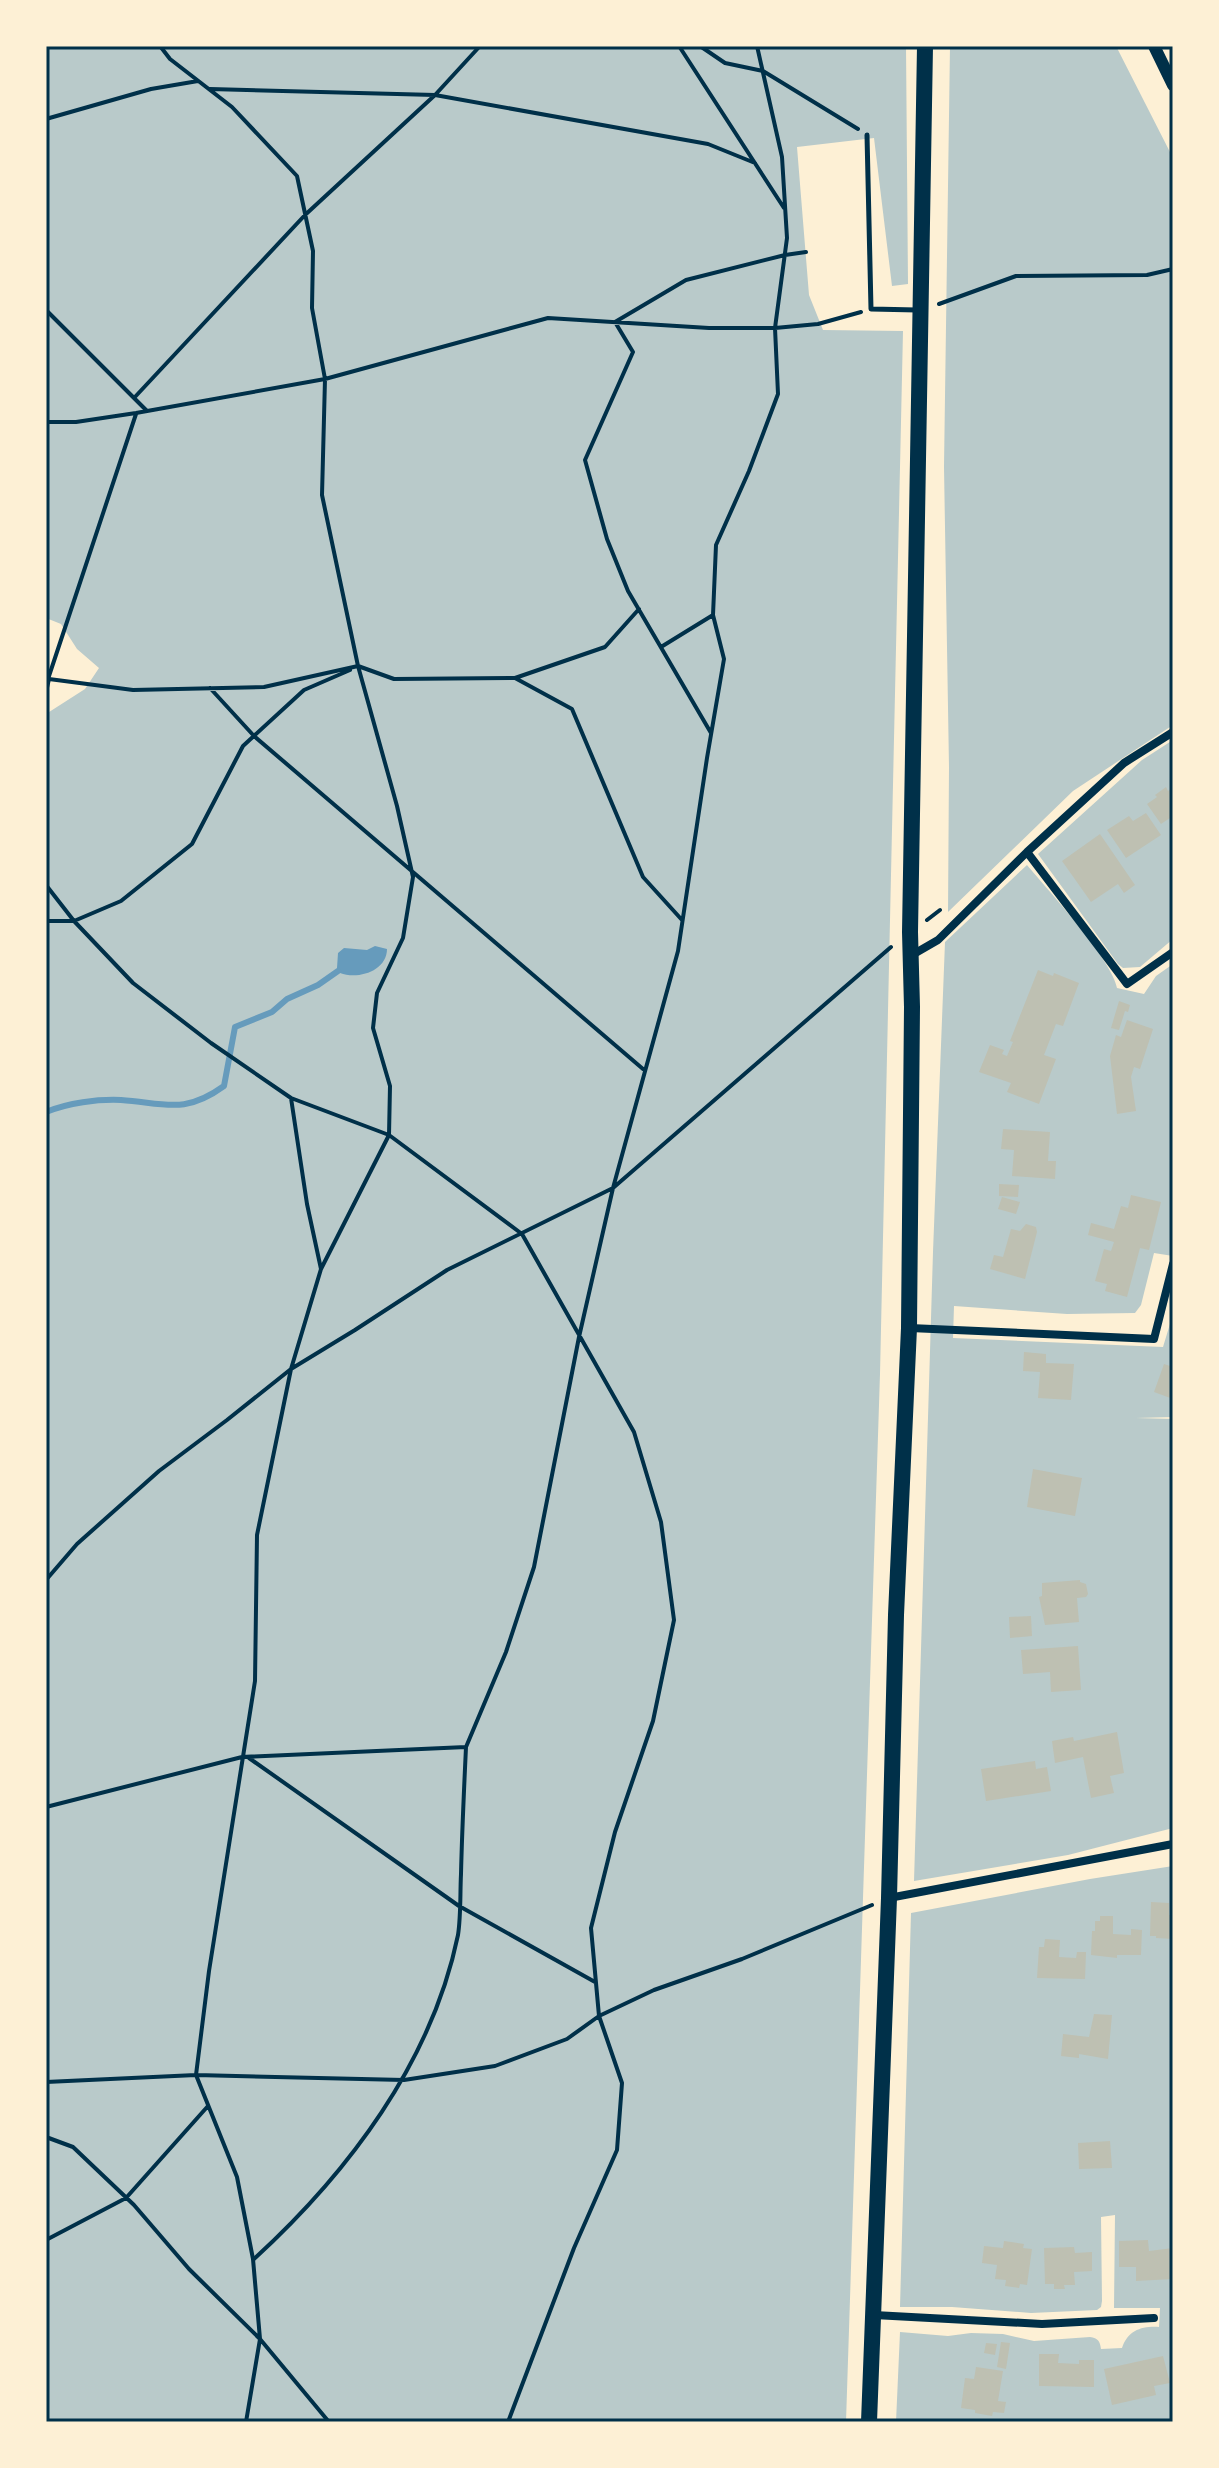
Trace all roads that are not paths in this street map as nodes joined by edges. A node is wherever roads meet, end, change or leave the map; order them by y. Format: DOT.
graph roads {
  1 [pos="925,46"];
  2 [pos="1154,46"];
  3 [pos="1173,85"];
  4 [pos="867,135"];
  5 [pos="922,310"];
  6 [pos="1173,732"];
  7 [pos="1027,852"];
  8 [pos="1173,952"];
  9 [pos="912,955"];
  10 [pos="1173,1264"];
  11 [pos="909,1328"];
  12 [pos="1173,1844"];
  13 [pos="889,1898"];
  14 [pos="874,2315"];
  15 [pos="1154,2318"];
  16 [pos="869,2422"];
  1 -- 5 [label="main road"];
  2 -- 3 [label="street"];
  4 -- 5 [label="lane"];
  5 -- 9 [label="main road"];
  6 -- 7 [label="street"];
  7 -- 8 [label="street"];
  7 -- 9 [label="street"];
  9 -- 11 [label="main road"];
  10 -- 11 [label="street"];
  11 -- 13 [label="main road"];
  12 -- 13 [label="street"];
  13 -- 14 [label="main road"];
  14 -- 15 [label="street"];
  14 -- 16 [label="main road"];
}
